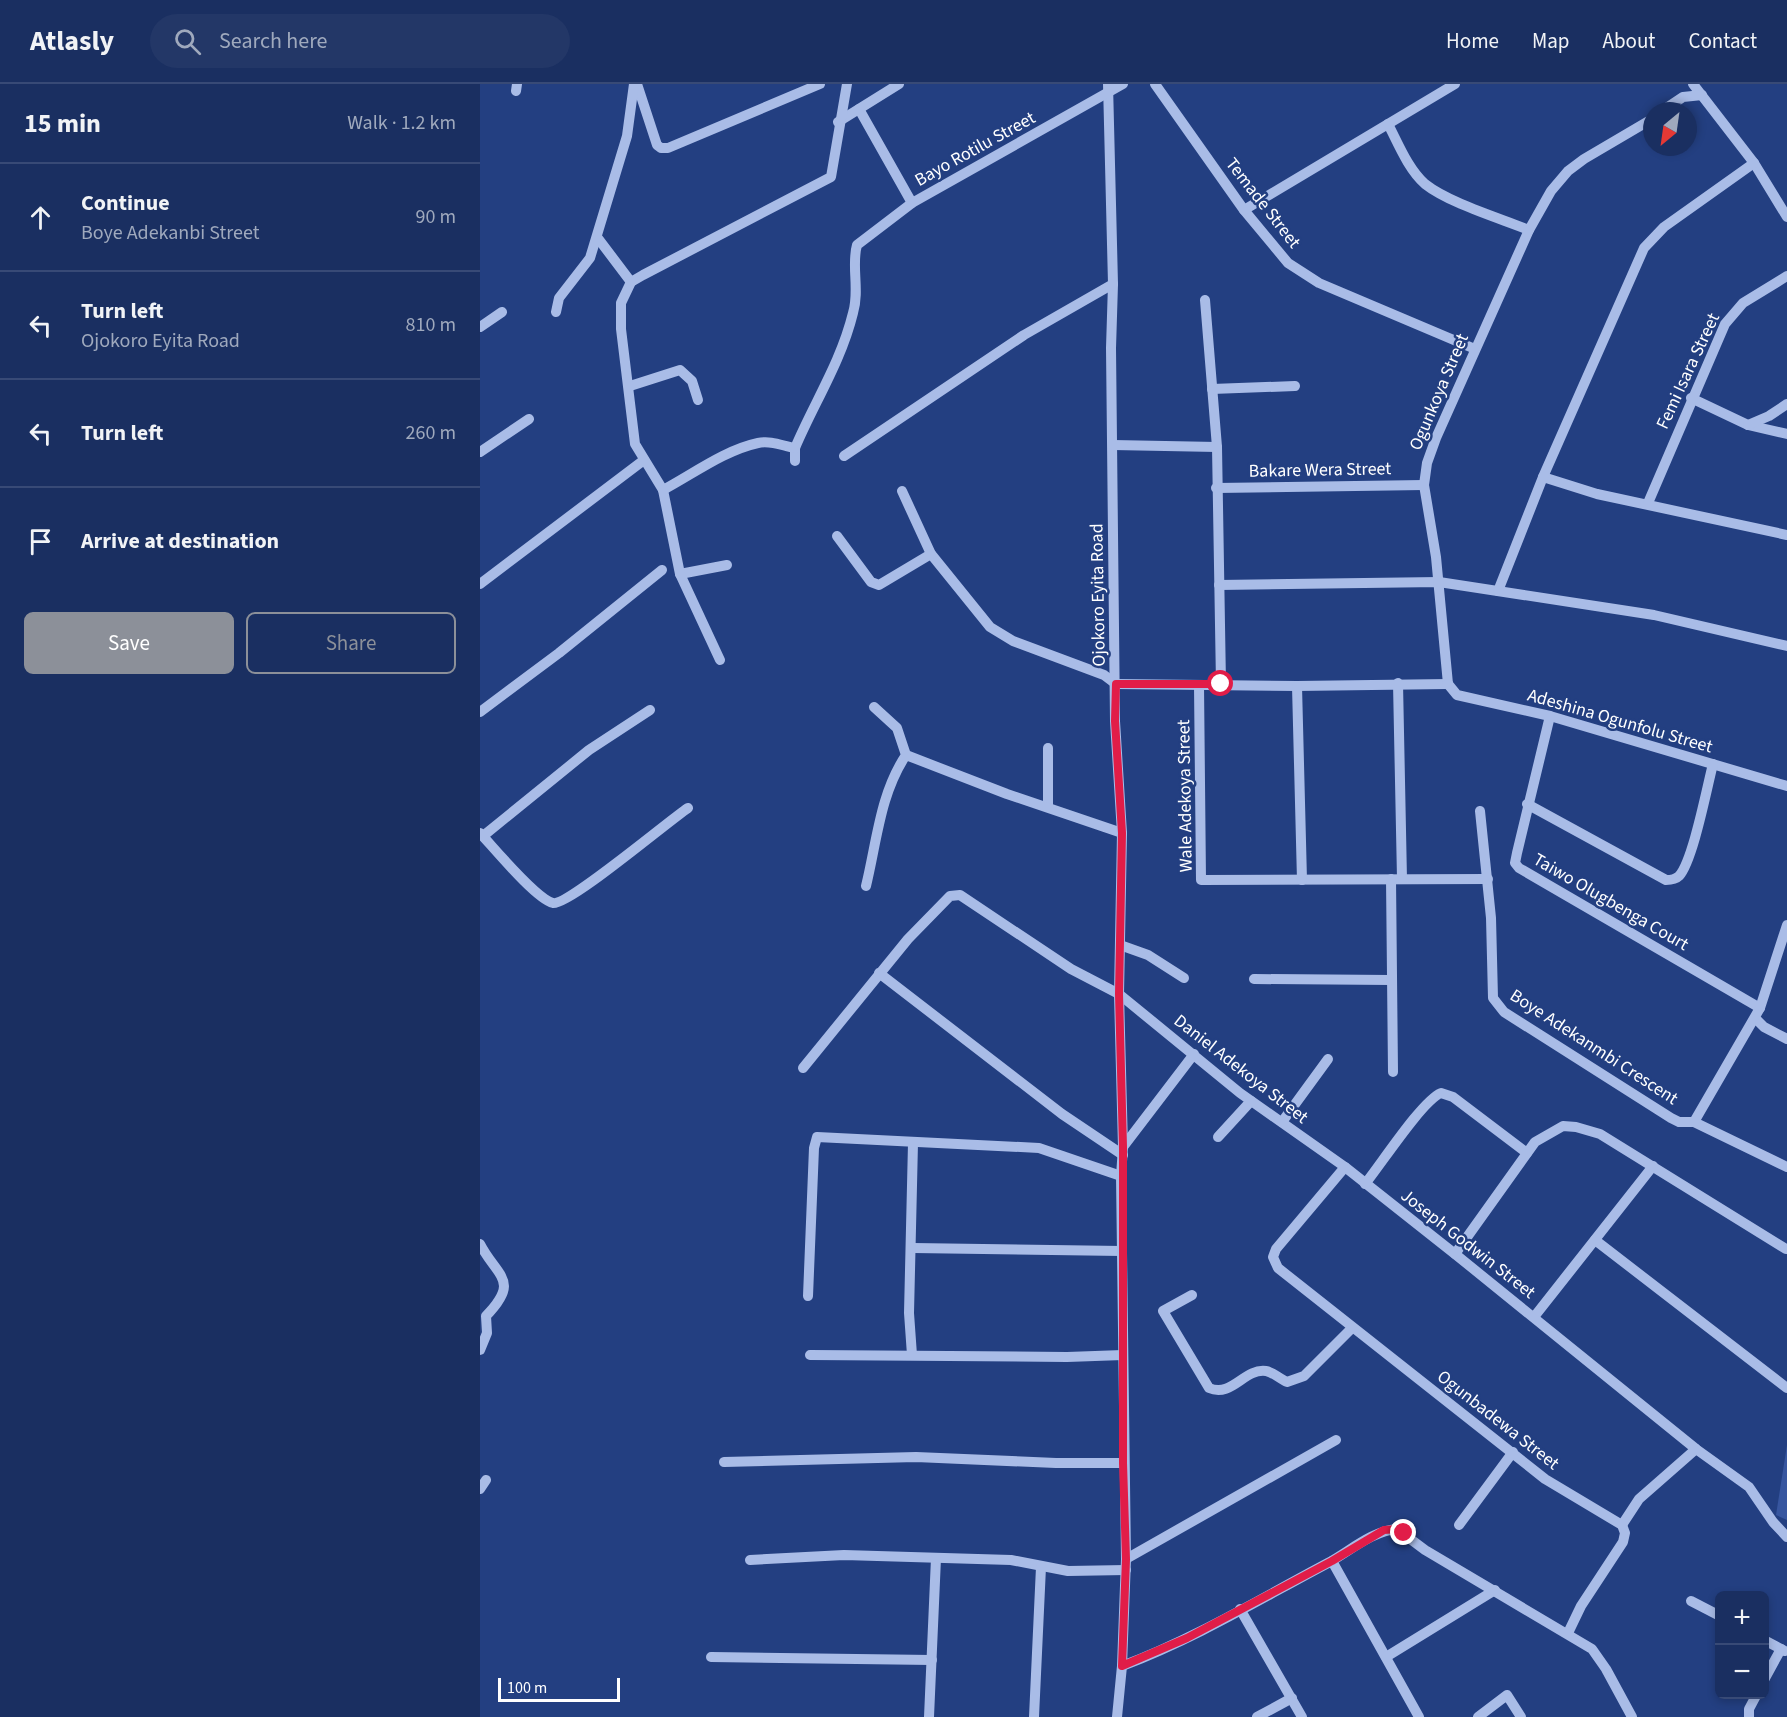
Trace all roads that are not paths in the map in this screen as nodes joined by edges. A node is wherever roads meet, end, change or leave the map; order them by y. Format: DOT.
graph roads {
  1 [pos="636,84"];
  2 [pos="820,84"];
  3 [pos="847,84"];
  4 [pos="899,84"];
  5 [pos="1123,84"];
  6 [pos="1155,84"];
  7 [pos="1455,84"];
  8 [pos="1693,84"];
  9 [pos="1108,88"];
  10 [pos="1702,95"];
  11 [pos="1676,102"];
  12 [pos="859,109"];
  13 [pos="838,122"];
  14 [pos="1388,124"];
  15 [pos="1643,124"];
  16 [pos="1754,164"];
  17 [pos="912,203"];
  18 [pos="1244,210"];
  19 [pos="1787,217"];
  20 [pos="1528,230"];
  21 [pos="597,237"];
  22 [pos="1787,276"];
  23 [pos="631,282"];
  24 [pos="1113,284"];
  25 [pos="1205,300"];
  26 [pos="502,312"];
  27 [pos="556,312"];
  28 [pos="480,327"];
  29 [pos="1475,349"];
  30 [pos="630,386"];
  31 [pos="1295,387"];
  32 [pos="1212,389"];
  33 [pos="1692,398"];
  34 [pos="698,400"];
  35 [pos="1787,404"];
  36 [pos="529,419"];
  37 [pos="1748,425"];
  38 [pos="1787,434"];
  39 [pos="1113,445"];
  40 [pos="1217,447"];
  41 [pos="795,448"];
  42 [pos="480,452"];
  43 [pos="844,456"];
  44 [pos="644,460"];
  45 [pos="795,461"];
  46 [pos="1543,477"];
  47 [pos="1424,485"];
  48 [pos="1216,488"];
  49 [pos="663,490"];
  50 [pos="902,491"];
  51 [pos="1648,503"];
  52 [pos="1787,535"];
  53 [pos="837,536"];
  54 [pos="931,554"];
  55 [pos="727,565"];
  56 [pos="662,570"];
  57 [pos="680,574"];
  58 [pos="1439,582"];
  59 [pos="480,584"];
  60 [pos="1219,585"];
  61 [pos="1498,591"];
  62 [pos="1787,646"];
  63 [pos="720,660"];
  64 [pos="1398,683"];
  65 [pos="1116,684"];
  66 [pos="1221,684"];
  67 [pos="1448,684"];
  68 [pos="1199,685"];
  69 [pos="1297,686"];
  70 [pos="874,707"];
  71 [pos="650,710"];
  72 [pos="480,712"];
  73 [pos="1550,716"];
  74 [pos="1048,748"];
  75 [pos="906,755"];
  76 [pos="1713,764"];
  77 [pos="1787,786"];
  78 [pos="1527,804"];
  79 [pos="1048,807"];
  80 [pos="688,808"];
  81 [pos="1480,811"];
  82 [pos="1122,833"];
  83 [pos="481,835"];
  84 [pos="1397,879"];
  85 [pos="1488,879"];
  86 [pos="1302,880"];
  87 [pos="866,886"];
  88 [pos="1787,925"];
  89 [pos="1120,945"];
  90 [pos="879,973"];
  91 [pos="1184,978"];
  92 [pos="1254,979"];
  93 [pos="1391,980"];
  94 [pos="1119,994"];
  95 [pos="1760,1008"];
  96 [pos="1755,1018"];
  97 [pos="1787,1039"];
  98 [pos="1194,1054"];
  99 [pos="1328,1059"];
  100 [pos="803,1068"];
  101 [pos="1393,1072"];
  102 [pos="1251,1101"];
  103 [pos="1282,1122"];
  104 [pos="1694,1122"];
  105 [pos="1218,1137"];
  106 [pos="913,1143"];
  107 [pos="1123,1151"];
  108 [pos="1527,1153"];
  109 [pos="1653,1166"];
  110 [pos="1345,1167"];
  111 [pos="1787,1167"];
  112 [pos="1121,1176"];
  113 [pos="1365,1184"];
  114 [pos="1595,1240"];
  115 [pos="480,1244"];
  116 [pos="913,1248"];
  117 [pos="1786,1249"];
  118 [pos="1122,1251"];
  119 [pos="1455,1254"];
  120 [pos="808,1296"];
  121 [pos="1192,1296"];
  122 [pos="1534,1317"];
  123 [pos="1352,1328"];
  124 [pos="480,1350"];
  125 [pos="810,1355"];
  126 [pos="912,1355"];
  127 [pos="1123,1355"];
  128 [pos="1787,1388"];
  129 [pos="1336,1440"];
  130 [pos="1696,1449"];
  131 [pos="1513,1452"];
  132 [pos="724,1462"];
  133 [pos="1123,1463"];
  134 [pos="1459,1525"];
  135 [pos="1622,1525"];
  136 [pos="1787,1537"];
  137 [pos="936,1558"];
  138 [pos="750,1560"];
  139 [pos="1332,1561"];
  140 [pos="1126,1565"];
  141 [pos="1041,1567"];
  142 [pos="1495,1590"];
  143 [pos="1691,1601"];
  144 [pos="1240,1610"];
  145 [pos="1715,1614"];
  146 [pos="1568,1633"];
  147 [pos="1769,1643"];
  148 [pos="1784,1651"];
  149 [pos="711,1657"];
  150 [pos="1386,1657"];
  151 [pos="932,1660"];
  152 [pos="1122,1666"];
  153 [pos="1769,1673"];
  154 [pos="1292,1698"];
  155 [pos="1755,1699"];
  156 [pos="929,1717"];
  157 [pos="1034,1717"];
  158 [pos="1116,1717"];
  159 [pos="1257,1717"];
  160 [pos="1302,1717"];
  161 [pos="1419,1717"];
  162 [pos="1478,1717"];
  163 [pos="1521,1717"];
  164 [pos="1632,1717"];
  165 [pos="1749,1717"];
  1 -- 2 [label="street"];
  1 -- 21 [label="street"];
  3 -- 13 [label="street"];
  4 -- 12 [label="street"];
  5 -- 9 [label="street, Bayo Rotilu Street"];
  6 -- 18 [label="street, Temade Street"];
  7 -- 14 [label="street"];
  8 -- 10 [label="street"];
  9 -- 17 [label="street, Bayo Rotilu Street"];
  9 -- 24 [label="street, Ojokoro Eyita Road"];
  10 -- 11 [label="street"];
  10 -- 16 [label="street"];
  12 -- 13 [label="street"];
  12 -- 17 [label="street"];
  13 -- 23 [label="street"];
  14 -- 18 [label="street"];
  14 -- 20 [label="street"];
  15 -- 20 [label="street, Ogunkoya Street"];
  16 -- 19 [label="street"];
  16 -- 46 [label="street"];
  17 -- 41 [label="street, Bayo Rotilu Street"];
  18 -- 29 [label="street, Temade Street"];
  20 -- 29 [label="street, Ogunkoya Street"];
  21 -- 23 [label="street"];
  21 -- 27 [label="street"];
  22 -- 33 [label="street, Femi Isara Street"];
  23 -- 30 [label="street"];
  24 -- 39 [label="street, Ojokoro Eyita Road"];
  24 -- 43 [label="street"];
  25 -- 32 [label="street"];
  26 -- 28 [label="street"];
  29 -- 47 [label="street, Ogunkoya Street"];
  30 -- 34 [label="street"];
  30 -- 44 [label="street"];
  31 -- 32 [label="street"];
  32 -- 40 [label="street"];
  33 -- 37 [label="street"];
  33 -- 51 [label="street, Femi Isara Street"];
  35 -- 37 [label="street"];
  36 -- 42 [label="street"];
  37 -- 38 [label="street"];
  39 -- 40 [label="street"];
  39 -- 65 [label="street, Ojokoro Eyita Road"];
  40 -- 48 [label="street"];
  41 -- 45 [label="street"];
  41 -- 49 [label="street"];
  44 -- 49 [label="street"];
  44 -- 59 [label="street"];
  46 -- 51 [label="street"];
  46 -- 61 [label="street"];
  47 -- 48 [label="street, Bakare Wera Street"];
  47 -- 58 [label="street, Ogunkoya Street"];
  48 -- 60 [label="street"];
  49 -- 57 [label="street"];
  50 -- 54 [label="street"];
  51 -- 52 [label="street"];
  53 -- 54 [label="street"];
  54 -- 65 [label="street"];
  55 -- 57 [label="street"];
  56 -- 72 [label="street"];
  57 -- 63 [label="street"];
  58 -- 60 [label="street"];
  58 -- 61 [label="street"];
  58 -- 67 [label="street, Ogunkoya Street"];
  60 -- 66 [label="street"];
  61 -- 62 [label="street"];
  64 -- 67 [label="street"];
  64 -- 69 [label="street"];
  64 -- 84 [label="street"];
  65 -- 68 [label="street"];
  65 -- 82 [label="street, Ojokoro Eyita Road"];
  66 -- 68 [label="street"];
  66 -- 69 [label="street"];
  67 -- 73 [label="street, Adeshina Ogunfolu Street"];
  68 -- 86 [label="street, Wale Adekoya Street"];
  69 -- 86 [label="street"];
  70 -- 75 [label="street"];
  71 -- 83 [label="street"];
  73 -- 76 [label="street, Adeshina Ogunfolu Street"];
  73 -- 78 [label="street, Taiwo Olugbenga Court"];
  74 -- 79 [label="street"];
  75 -- 79 [label="street"];
  75 -- 87 [label="street"];
  76 -- 77 [label="street, Adeshina Ogunfolu Street"];
  76 -- 78 [label="street"];
  78 -- 95 [label="street, Taiwo Olugbenga Court"];
  79 -- 82 [label="street"];
  80 -- 83 [label="street"];
  81 -- 85 [label="street"];
  82 -- 89 [label="street, Ojokoro Eyita Road"];
  84 -- 85 [label="street"];
  84 -- 86 [label="street"];
  84 -- 93 [label="street"];
  85 -- 104 [label="street, Boye Adekanmbi Crescent"];
  88 -- 95 [label="street"];
  89 -- 91 [label="street"];
  89 -- 94 [label="street, Ojokoro Eyita Road"];
  90 -- 94 [label="street, Daniel Adekoya Street"];
  90 -- 100 [label="street"];
  90 -- 107 [label="street"];
  92 -- 93 [label="street"];
  93 -- 101 [label="street"];
  94 -- 98 [label="street, Daniel Adekoya Street"];
  94 -- 107 [label="street, Ojokoro Eyita Road"];
  95 -- 96 [label="street"];
  96 -- 97 [label="street"];
  96 -- 104 [label="street"];
  98 -- 102 [label="street, Daniel Adekoya Street"];
  98 -- 107 [label="street"];
  99 -- 103 [label="street"];
  102 -- 103 [label="street, Daniel Adekoya Street"];
  102 -- 105 [label="street"];
  103 -- 110 [label="street, Daniel Adekoya Street"];
  104 -- 111 [label="street, Boye Adekanmbi Crescent"];
  106 -- 112 [label="street"];
  106 -- 116 [label="street"];
  106 -- 120 [label="street"];
  107 -- 112 [label="street, Ojokoro Eyita Road"];
  108 -- 109 [label="street"];
  108 -- 113 [label="street"];
  108 -- 119 [label="street"];
  109 -- 114 [label="street, Joseph Godwin Street"];
  109 -- 117 [label="street"];
  110 -- 113 [label="street, Joseph Godwin Street"];
  110 -- 123 [label="street, Ogunbadewa Street"];
  112 -- 118 [label="street, Ojokoro Eyita Road"];
  113 -- 119 [label="street, Joseph Godwin Street"];
  114 -- 122 [label="street, Joseph Godwin Street"];
  114 -- 128 [label="street"];
  115 -- 124 [label="street"];
  116 -- 118 [label="street"];
  116 -- 126 [label="street"];
  118 -- 127 [label="street, Ojokoro Eyita Road"];
  119 -- 122 [label="street, Joseph Godwin Street"];
  121 -- 123 [label="street"];
  122 -- 130 [label="street"];
  123 -- 131 [label="street, Ogunbadewa Street"];
  125 -- 126 [label="street"];
  126 -- 127 [label="street"];
  127 -- 133 [label="street, Ojokoro Eyita Road"];
  129 -- 140 [label="street"];
  130 -- 135 [label="street"];
  130 -- 136 [label="street"];
  131 -- 134 [label="street"];
  131 -- 135 [label="street, Ogunbadewa Street"];
  132 -- 133 [label="street"];
  133 -- 140 [label="street, Ojokoro Eyita Road"];
  135 -- 146 [label="street"];
  137 -- 138 [label="street"];
  137 -- 141 [label="street"];
  137 -- 151 [label="street"];
  139 -- 142 [label="street"];
  139 -- 144 [label="street"];
  139 -- 150 [label="street"];
  140 -- 141 [label="street"];
  140 -- 152 [label="street, Ojokoro Eyita Road"];
  141 -- 157 [label="street"];
  142 -- 146 [label="street"];
  142 -- 150 [label="street"];
  143 -- 145 [label="street"];
  144 -- 152 [label="street"];
  144 -- 154 [label="street"];
  146 -- 164 [label="street"];
  147 -- 148 [label="street"];
  148 -- 153 [label="street"];
  149 -- 151 [label="street"];
  150 -- 161 [label="street"];
  151 -- 156 [label="street"];
  152 -- 158 [label="street, Ojokoro Eyita Road"];
  154 -- 159 [label="street"];
  154 -- 160 [label="street"];
  155 -- 165 [label="street"];
  162 -- 163 [label="street"];
}
